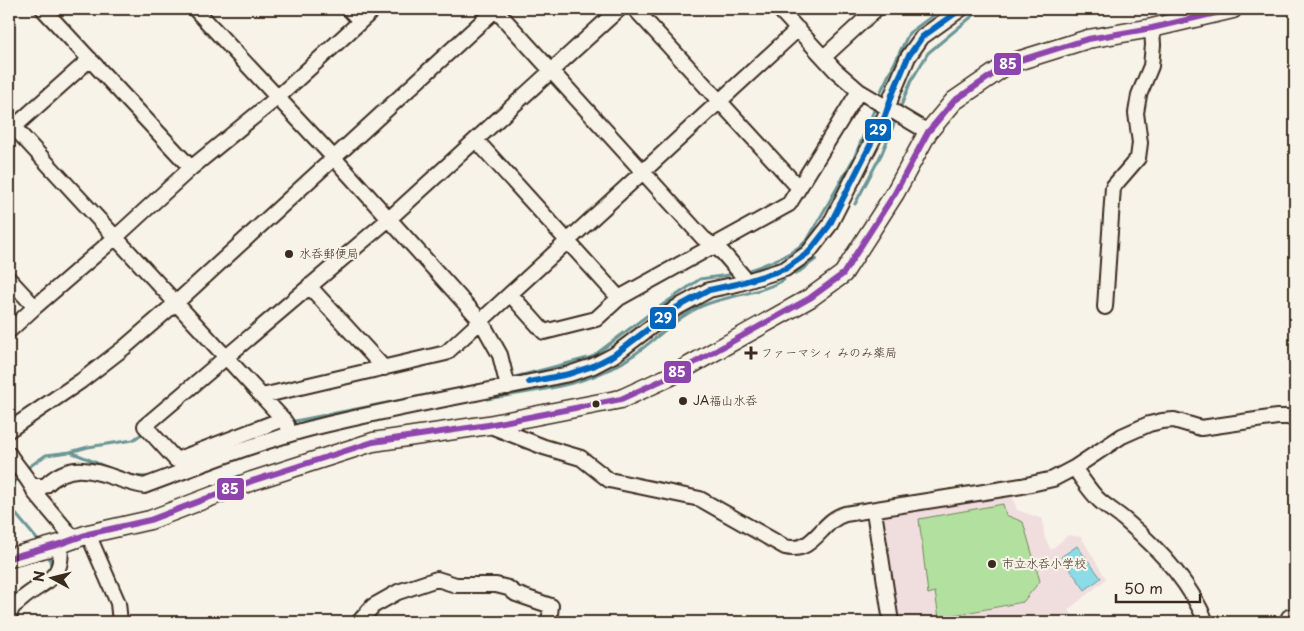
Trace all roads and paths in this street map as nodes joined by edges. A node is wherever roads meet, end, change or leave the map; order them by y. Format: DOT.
graph roads {
  1 [pos="43,9"];
  2 [pos="195,9"];
  3 [pos="349,9"];
  4 [pos="374,9"];
  5 [pos="496,9"];
  6 [pos="618,9"];
  7 [pos="635,9"];
  8 [pos="779,9"];
  9 [pos="876,9"];
  10 [pos="961,9"];
  11 [pos="1233,9"];
  12 [pos="360,21"];
  13 [pos="1152,28"];
  14 [pos="798,29"];
  15 [pos="824,57"];
  16 [pos="90,59"];
  17 [pos="552,70"];
  18 [pos="859,91"];
  19 [pos="278,97"];
  20 [pos="720,101"];
  21 [pos="894,112"];
  22 [pos="11,124"];
  23 [pos="928,132"];
  24 [pos="476,140"];
  25 [pos="334,158"];
  26 [pos="191,168"];
  27 [pos="643,172"];
  28 [pos="800,188"];
  29 [pos="389,218"];
  30 [pos="116,237"];
  31 [pos="567,242"];
  32 [pos="713,246"];
  33 [pos="742,275"];
  34 [pos="9,279"];
  35 [pos="309,286"];
  36 [pos="510,294"];
  37 [pos="619,298"];
  38 [pos="177,302"];
  39 [pos="35,307"];
  40 [pos="1105,307"];
  41 [pos="481,321"];
  42 [pos="9,331"];
  43 [pos="226,356"];
  44 [pos="384,368"];
  45 [pos="508,387"];
  46 [pos="262,396"];
  47 [pos="1295,419"];
  48 [pos="286,423"];
  49 [pos="488,426"];
  50 [pos="315,427"];
  51 [pos="9,430"];
  52 [pos="256,445"];
  53 [pos="9,454"];
  54 [pos="1074,468"];
  55 [pos="33,486"];
  56 [pos="874,510"];
  57 [pos="62,543"];
  58 [pos="9,558"];
  59 [pos="1295,615"];
  60 [pos="9,620"];
  61 [pos="120,622"];
  62 [pos="359,622"];
  63 [pos="549,622"];
  64 [pos="891,622"];
  65 [pos="1206,622"];
  66 [pos="1291,622"];
  1 -- 16 [label="street"];
  2 -- 19 [label="street"];
  3 -- 12 [label="street"];
  4 -- 12 [label="street"];
  5 -- 17 [label="street"];
  5 -- 25 [label="street"];
  6 -- 17 [label="street"];
  7 -- 20 [label="street"];
  8 -- 14 [label="street"];
  9 -- 15 [label="street"];
  10 -- 21 [label="street"];
  11 -- 13 [label="main road"];
  12 -- 19 [label="street"];
  13 -- 23 [label="main road"];
  13 -- 40 [label="street"];
  14 -- 15 [label="street"];
  14 -- 20 [label="street"];
  15 -- 18 [label="street"];
  16 -- 22 [label="street"];
  16 -- 26 [label="street"];
  17 -- 24 [label="street"];
  17 -- 27 [label="street"];
  18 -- 21 [label="street"];
  18 -- 28 [label="street"];
  19 -- 25 [label="street"];
  19 -- 26 [label="street"];
  20 -- 27 [label="street"];
  20 -- 28 [label="street"];
  21 -- 23 [label="street"];
  21 -- 45 [label="street"];
  22 -- 30 [label="street"];
  23 -- 49 [label="main road"];
  24 -- 29 [label="street"];
  24 -- 31 [label="street"];
  25 -- 29 [label="street"];
  25 -- 38 [label="street"];
  26 -- 30 [label="street"];
  27 -- 31 [label="street"];
  27 -- 32 [label="street"];
  28 -- 32 [label="street"];
  29 -- 35 [label="street"];
  29 -- 41 [label="street"];
  30 -- 38 [label="street"];
  30 -- 39 [label="street"];
  31 -- 36 [label="street"];
  31 -- 37 [label="street"];
  32 -- 33 [label="street"];
  32 -- 37 [label="street"];
  34 -- 39 [label="street"];
  35 -- 43 [label="street"];
  35 -- 44 [label="street"];
  36 -- 37 [label="street"];
  36 -- 41 [label="street"];
  38 -- 43 [label="street"];
  38 -- 51 [label="street"];
  39 -- 42 [label="street"];
  41 -- 44 [label="street"];
  41 -- 45 [label="street"];
  43 -- 46 [label="street"];
  43 -- 48 [label="street"];
  44 -- 46 [label="street"];
  45 -- 50 [label="street"];
  46 -- 48 [label="street"];
  47 -- 54 [label="street"];
  48 -- 50 [label="street"];
  48 -- 52 [label="street"];
  49 -- 56 [label="street"];
  49 -- 57 [label="main road"];
  50 -- 52 [label="street"];
  52 -- 55 [label="street"];
  53 -- 55 [label="street"];
  54 -- 56 [label="street"];
  54 -- 65 [label="street"];
  55 -- 57 [label="street"];
  56 -- 64 [label="street"];
  57 -- 58 [label="main road"];
  57 -- 60 [label="street"];
  57 -- 61 [label="street"];
  59 -- 66 [label="street"];
  62 -- 63 [label="street"];
}
